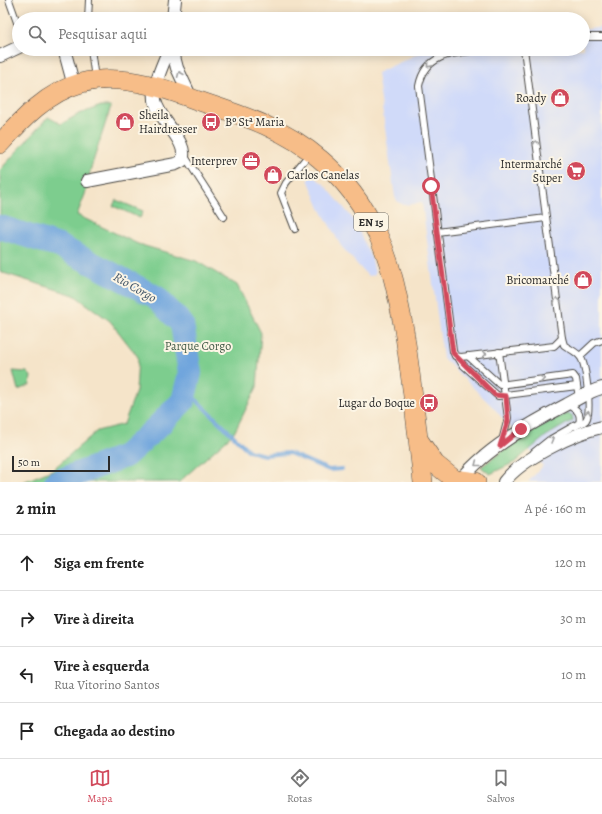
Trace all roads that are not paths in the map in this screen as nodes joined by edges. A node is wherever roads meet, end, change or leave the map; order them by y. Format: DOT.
graph roads {
  1 [pos="9,0"];
  2 [pos="89,0"];
  3 [pos="175,0"];
  4 [pos="13,12"];
  5 [pos="88,12"];
  6 [pos="174,12"];
  7 [pos="590,37"];
  8 [pos="602,37"];
  9 [pos="12,50"];
  10 [pos="0,56"];
  11 [pos="66,56"];
  12 [pos="92,56"];
  13 [pos="167,56"];
  14 [pos="173,56"];
  15 [pos="442,56"];
  16 [pos="525,56"];
  17 [pos="95,81"];
  18 [pos="74,86"];
  19 [pos="155,87"];
  20 [pos="191,98"];
  21 [pos="0,144"];
  22 [pos="311,152"];
  23 [pos="183,154"];
  24 [pos="87,181"];
  25 [pos="224,218"];
  26 [pos="546,218"];
  27 [pos="295,229"];
  28 [pos="437,232"];
  29 [pos="562,338"];
  30 [pos="602,340"];
  31 [pos="499,352"];
  32 [pos="468,356"];
  33 [pos="580,356"];
  34 [pos="458,357"];
  35 [pos="504,385"];
  36 [pos="602,388"];
  37 [pos="581,392"];
  38 [pos="506,396"];
  39 [pos="567,404"];
  40 [pos="576,426"];
  41 [pos="602,427"];
  42 [pos="419,441"];
  43 [pos="500,446"];
  44 [pos="522,465"];
  45 [pos="461,481"];
  46 [pos="423,482"];
  47 [pos="504,482"];
  1 -- 4 [label="lane"];
  2 -- 5 [label="lane"];
  3 -- 6 [label="street"];
  7 -- 8 [label="lane"];
  9 -- 10 [label="street"];
  11 -- 18 [label="street"];
  12 -- 17 [label="lane"];
  13 -- 19 [label="street"];
  20 -- 14 [label="street, one-way"];
  15 -- 28 [label="lane, one-way"];
  26 -- 16 [label="lane, one-way"];
  17 -- 18 [label="main road, EN 15"];
  17 -- 19 [label="main road, EN 15"];
  18 -- 21 [label="main road, EN 15"];
  19 -- 20 [label="main road, EN 15"];
  19 -- 23 [label="street"];
  20 -- 22 [label="main road, EN 15"];
  22 -- 27 [label="lane"];
  22 -- 42 [label="main road, EN 15"];
  23 -- 24 [label="street"];
  23 -- 25 [label="lane"];
  26 -- 28 [label="lane"];
  29 -- 26 [label="lane, one-way"];
  28 -- 34 [label="lane"];
  29 -- 31 [label="lane"];
  29 -- 33 [label="lane"];
  30 -- 33 [label="lane"];
  32 -- 31 [label="lane, one-way"];
  31 -- 35 [label="lane"];
  32 -- 34 [label="lane"];
  32 -- 35 [label="lane"];
  33 -- 37 [label="lane"];
  34 -- 38 [label="lane"];
  35 -- 37 [label="lane, one-way"];
  35 -- 38 [label="lane"];
  36 -- 37 [label="street"];
  37 -- 38 [label="lane"];
  37 -- 39 [label="street"];
  40 -- 37 [label="lane, one-way"];
  38 -- 43 [label="lane"];
  39 -- 40 [label="lane"];
  39 -- 43 [label="street"];
  44 -- 40 [label="lane, one-way"];
  41 -- 44 [label="street"];
  42 -- 45 [label="main road, EN 15"];
  42 -- 46 [label="main road, EN 15"];
  43 -- 45 [label="street, one-way"];
  44 -- 47 [label="street"];
}
